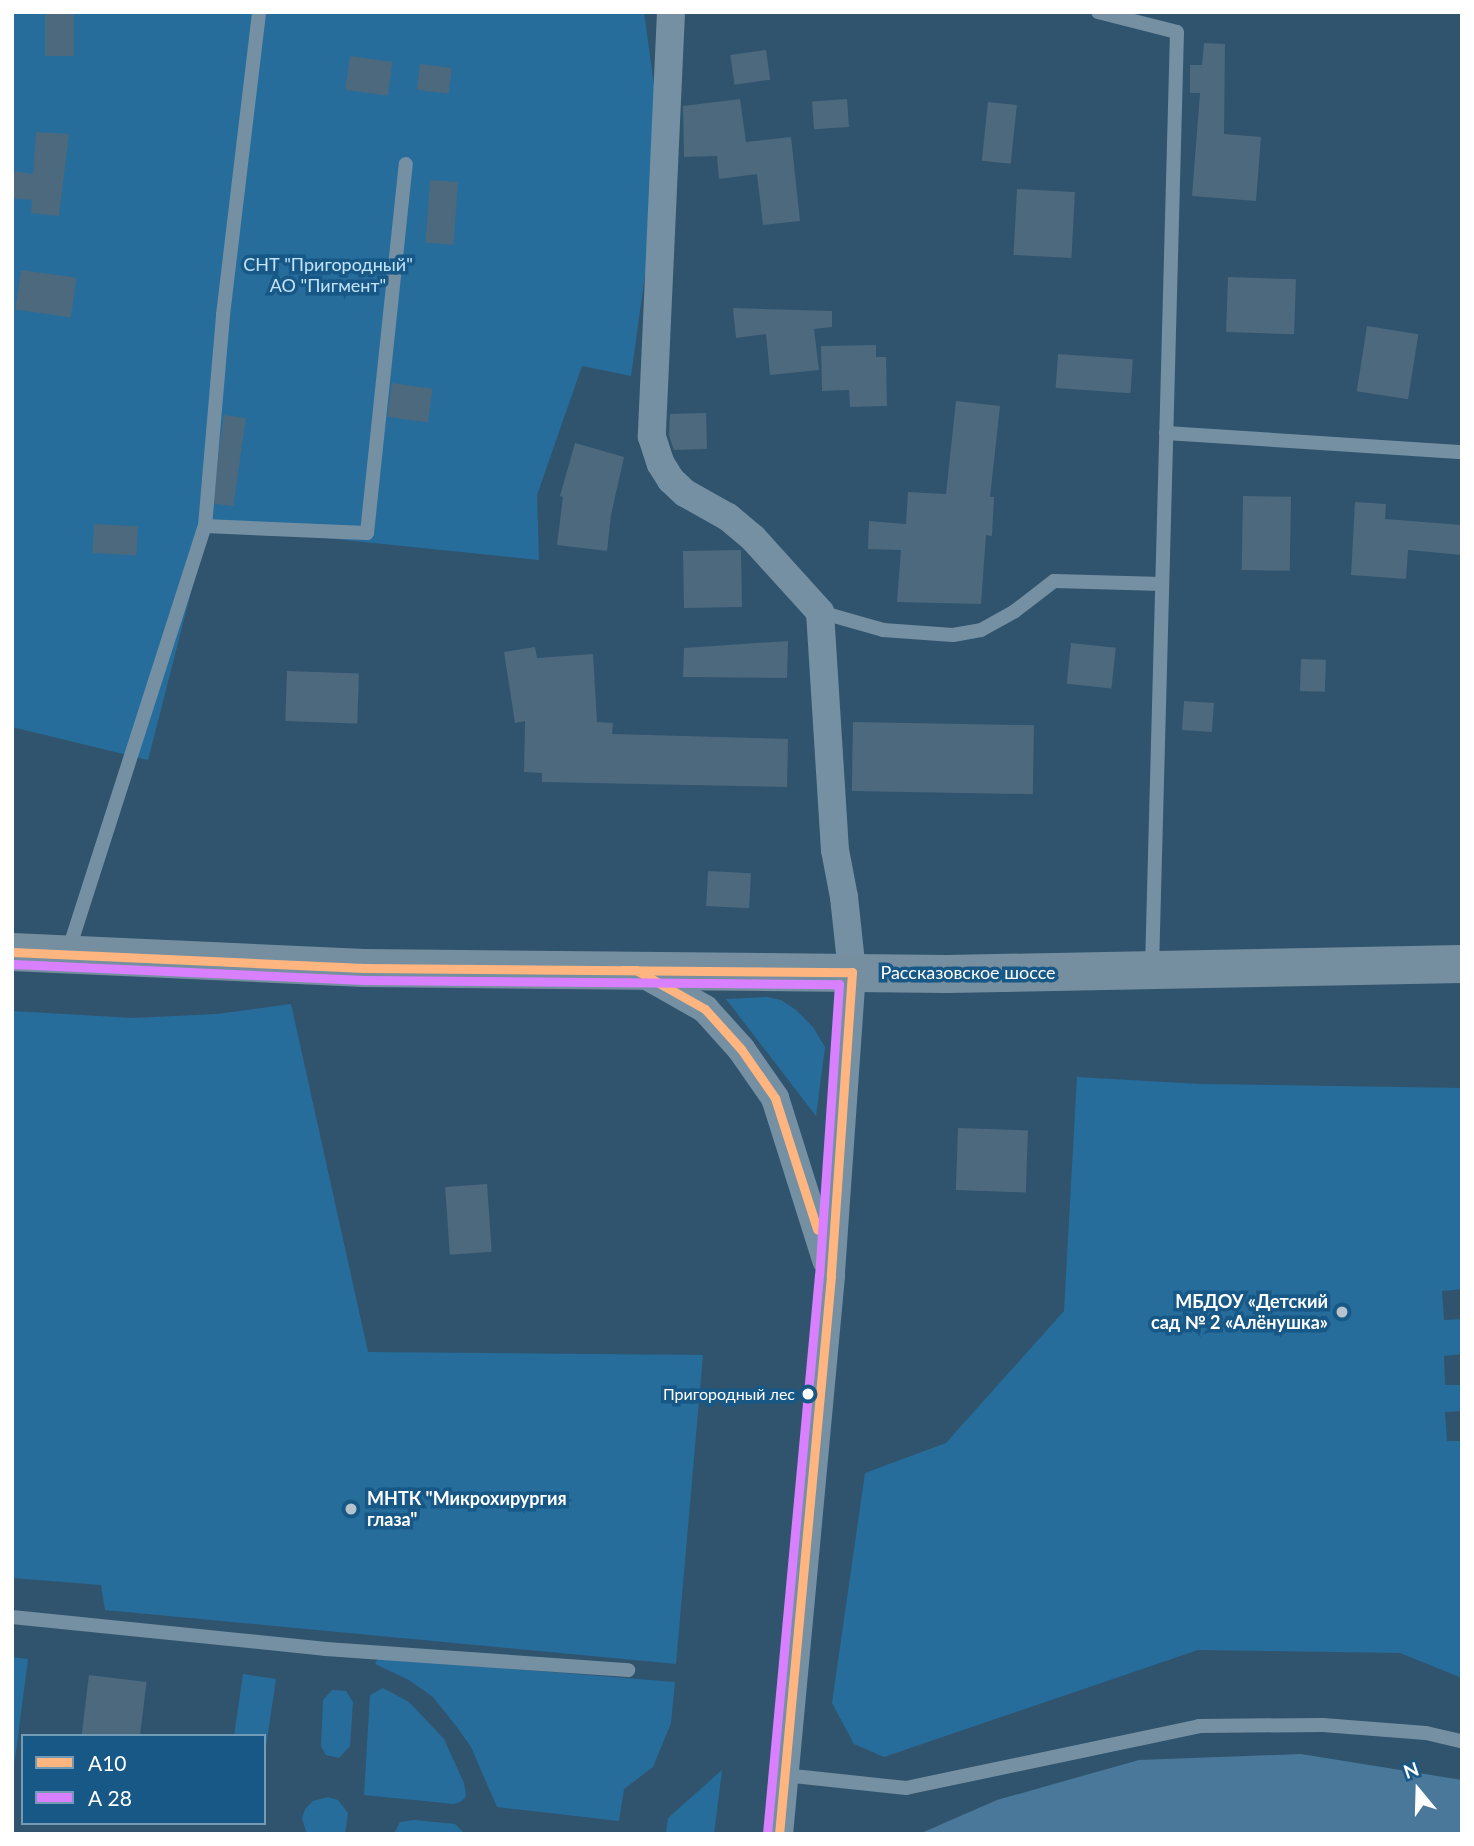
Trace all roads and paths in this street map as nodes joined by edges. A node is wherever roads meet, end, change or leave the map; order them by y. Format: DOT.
graph roads {
  1 [pos="259,12"];
  2 [pos="671,12"];
  3 [pos="1098,12"];
  4 [pos="406,164"];
  5 [pos="1166,433"];
  6 [pos="1462,452"];
  7 [pos="205,526"];
  8 [pos="1162,584"];
  9 [pos="820,612"];
  10 [pos="12,952"];
  11 [pos="67,955"];
  12 [pos="1462,964"];
  13 [pos="636,970"];
  14 [pos="1152,970"];
  15 [pos="852,972"];
  16 [pos="831,1276"];
  17 [pos="12,1617"];
  18 [pos="628,1670"];
  19 [pos="1462,1741"];
  20 [pos="784,1775"];
  21 [pos="779,1834"];
  1 -- 7 [label="lane"];
  2 -- 9 [label="street"];
  3 -- 5 [label="lane"];
  4 -- 7 [label="lane"];
  5 -- 6 [label="lane"];
  5 -- 8 [label="lane"];
  7 -- 11 [label="lane"];
  8 -- 9 [label="lane"];
  8 -- 14 [label="lane"];
  9 -- 15 [label="street"];
  10 -- 11 [label="main road, Рассказовское шоссе"];
  11 -- 13 [label="main road, Рассказовское шоссе"];
  12 -- 14 [label="main road, Рассказовское шоссе"];
  13 -- 15 [label="main road, Рассказовское шоссе"];
  13 -- 16 [label="street"];
  14 -- 15 [label="main road, Рассказовское шоссе"];
  15 -- 16 [label="street"];
  16 -- 20 [label="street"];
  17 -- 18 [label="lane"];
  19 -- 20 [label="lane"];
  20 -- 21 [label="street"];
}
